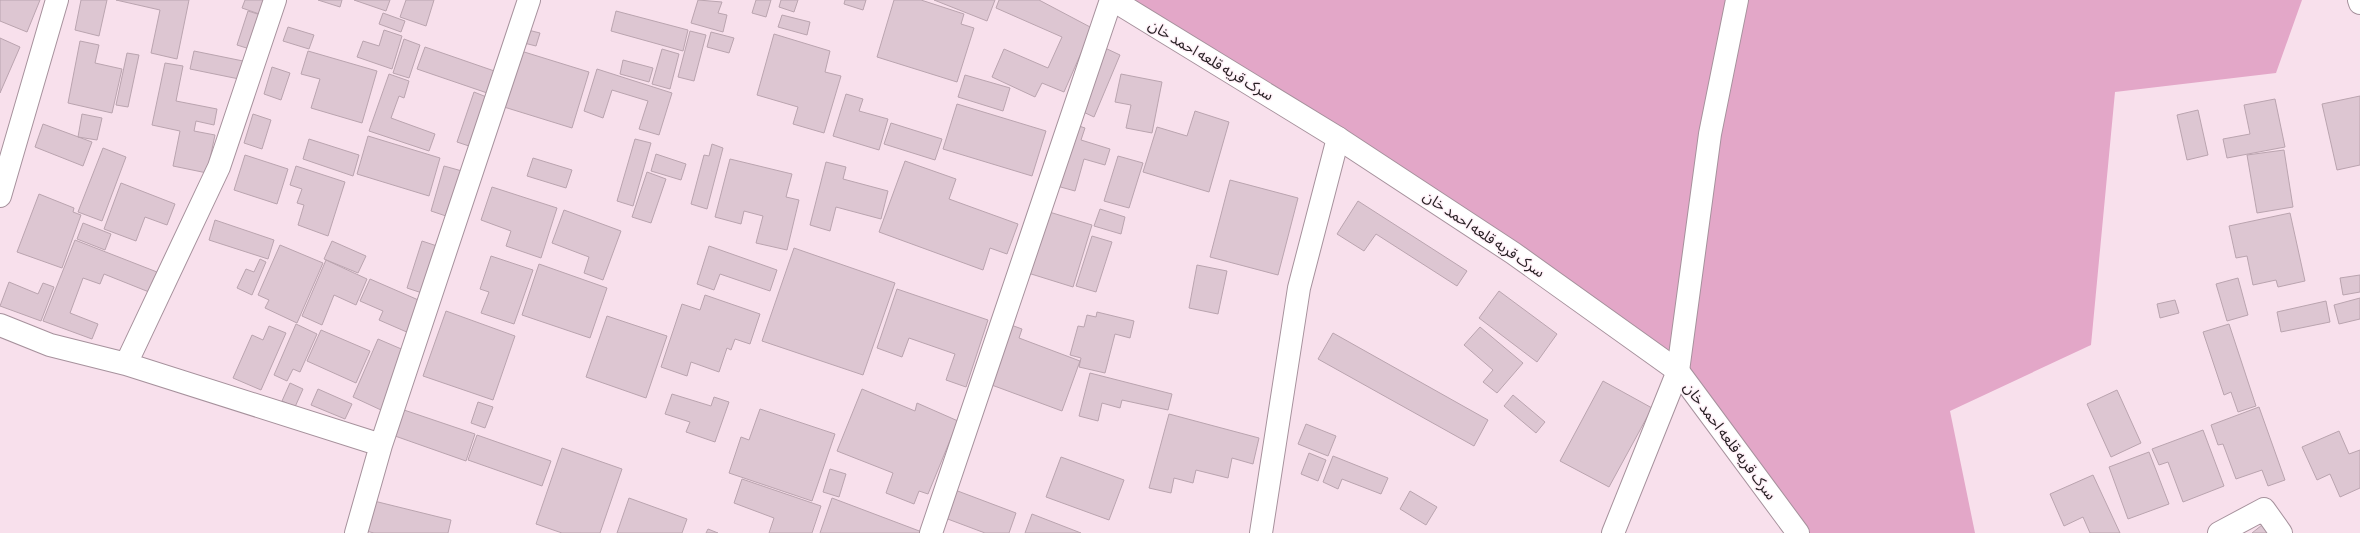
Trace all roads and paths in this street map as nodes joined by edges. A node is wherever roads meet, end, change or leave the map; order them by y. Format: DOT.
graph roads {
  1 [pos="57,0"];
  2 [pos="274,0"];
  3 [pos="529,0"];
  4 [pos="1112,0"];
  5 [pos="1738,0"];
  6 [pos="2360,0"];
  7 [pos="2360,3"];
  8 [pos="1338,138"];
  9 [pos="0,196"];
  10 [pos="0,325"];
  11 [pos="126,364"];
  12 [pos="1678,371"];
  13 [pos="381,445"];
  14 [pos="356,533"];
  15 [pos="931,533"];
  16 [pos="1261,533"];
  17 [pos="1613,533"];
  18 [pos="1798,533"];
  19 [pos="2219,533"];
  20 [pos="2281,533"];
  1 -- 9 [label="street"];
  2 -- 11 [label="street"];
  3 -- 13 [label="street"];
  4 -- 8 [label="street, سرک قریه قلعه احمد خان"];
  4 -- 15 [label="street"];
  5 -- 12 [label="street"];
  6 -- 7 [label="street"];
  8 -- 12 [label="street, سرک قریه قلعه احمد خان"];
  8 -- 16 [label="street"];
  10 -- 11 [label="street"];
  11 -- 13 [label="street"];
  12 -- 17 [label="street"];
  12 -- 18 [label="street, سرک قریه قلعه احمد خان"];
  13 -- 14 [label="street"];
  19 -- 20 [label="street"];
}
